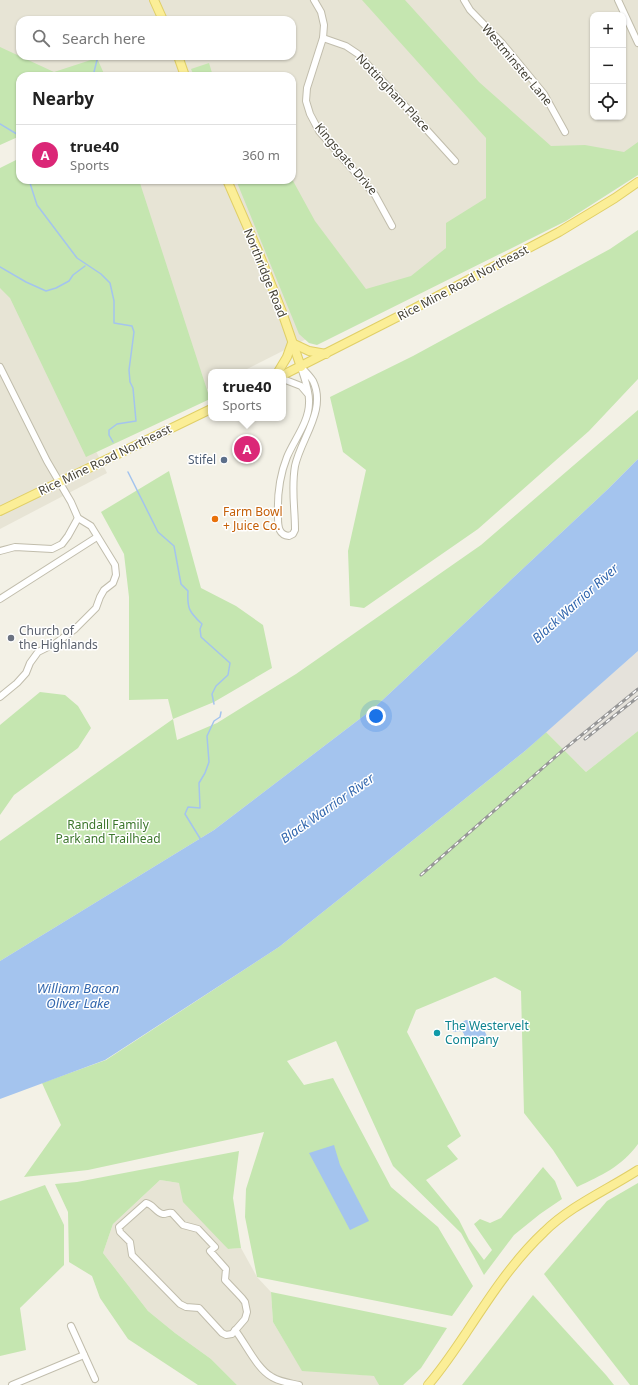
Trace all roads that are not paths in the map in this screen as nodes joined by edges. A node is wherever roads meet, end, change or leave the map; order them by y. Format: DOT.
graph roads {
  1 [pos="154,0"];
  2 [pos="314,0"];
  3 [pos="464,0"];
  4 [pos="618,0"];
  5 [pos="161,16"];
  6 [pos="323,38"];
  7 [pos="638,43"];
  8 [pos="179,60"];
  9 [pos="184,72"];
  10 [pos="565,132"];
  11 [pos="455,161"];
  12 [pos="638,182"];
  13 [pos="229,184"];
  14 [pos="392,226"];
  15 [pos="292,342"];
  16 [pos="326,354"];
  17 [pos="0,367"];
  18 [pos="301,367"];
  19 [pos="280,369"];
  20 [pos="286,374"];
  21 [pos="286,380"];
  22 [pos="308,394"];
  23 [pos="208,411"];
  24 [pos="58,482"];
  25 [pos="0,511"];
  26 [pos="78,518"];
  27 [pos="97,537"];
  28 [pos="0,551"];
  29 [pos="0,599"];
  30 [pos="0,696"];
  31 [pos="638,1170"];
  32 [pos="72,1326"];
  33 [pos="235,1330"];
  34 [pos="84,1355"];
  35 [pos="95,1378"];
  36 [pos="12,1385"];
  37 [pos="299,1385"];
  38 [pos="428,1385"];
  1 -- 5 [label="main road"];
  2 -- 6 [label="street, Kingsgate Drive"];
  3 -- 10 [label="street, Westminster Lane"];
  4 -- 7 [label="street"];
  6 -- 11 [label="street, Nottingham Place"];
  6 -- 14 [label="street, Kingsgate Drive"];
  8 -- 9 [label="main road"];
  12 -- 16 [label="main road, Rice Mine Road Northeast"];
  13 -- 15 [label="main road, Northridge Road"];
  15 -- 16 [label="main road"];
  15 -- 18 [label="main road, Northridge Road"];
  15 -- 19 [label="main road"];
  16 -- 18 [label="main road, Rice Mine Road Northeast"];
  17 -- 24 [label="street"];
  18 -- 20 [label="main road, Rice Mine Road Northeast"];
  18 -- 22 [label="street"];
  18 -- 22 [label="street"];
  21 -- 22 [label="street"];
  23 -- 24 [label="main road, Rice Mine Road Northeast"];
  24 -- 25 [label="main road, Rice Mine Road Northeast"];
  24 -- 26 [label="street"];
  26 -- 27 [label="street"];
  26 -- 28 [label="street"];
  27 -- 29 [label="street"];
  27 -- 30 [label="street"];
  31 -- 38 [label="main road"];
  32 -- 34 [label="street"];
  33 -- 33 [label="street"];
  33 -- 37 [label="street"];
  34 -- 35 [label="street"];
  34 -- 36 [label="street"];
}
